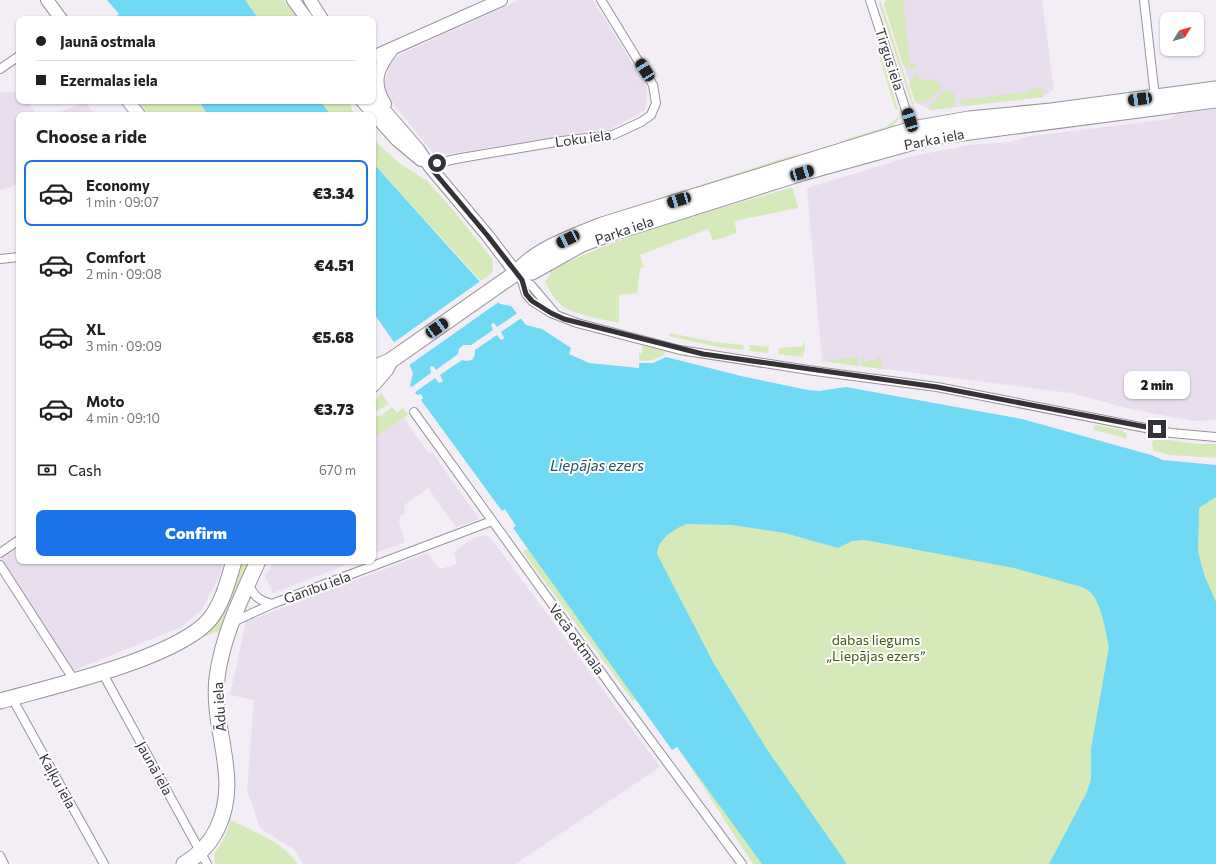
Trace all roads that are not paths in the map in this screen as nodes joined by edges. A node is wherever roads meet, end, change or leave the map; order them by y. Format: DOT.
graph roads {
  1 [pos="47,0"];
  2 [pos="293,0"];
  3 [pos="310,0"];
  4 [pos="501,0"];
  5 [pos="601,0"];
  6 [pos="870,0"];
  7 [pos="1144,0"];
  8 [pos="60,16"];
  9 [pos="305,16"];
  10 [pos="320,16"];
  11 [pos="391,50"];
  12 [pos="376,56"];
  13 [pos="16,58"];
  14 [pos="0,69"];
  15 [pos="1216,89"];
  16 [pos="1155,97"];
  17 [pos="376,100"];
  18 [pos="1216,100"];
  19 [pos="130,104"];
  20 [pos="365,104"];
  21 [pos="137,112"];
  22 [pos="372,112"];
  23 [pos="376,117"];
  24 [pos="396,122"];
  25 [pos="914,135"];
  26 [pos="430,167"];
  27 [pos="16,256"];
  28 [pos="0,259"];
  29 [pos="519,277"];
  30 [pos="390,361"];
  31 [pos="376,367"];
  32 [pos="376,381"];
  33 [pos="414,412"];
  34 [pos="1216,437"];
  35 [pos="492,521"];
  36 [pos="16,542"];
  37 [pos="0,553"];
  38 [pos="233,564"];
  39 [pos="257,564"];
  40 [pos="0,565"];
  41 [pos="248,582"];
  42 [pos="272,604"];
  43 [pos="233,622"];
  44 [pos="102,672"];
  45 [pos="74,680"];
  46 [pos="6,700"];
  47 [pos="0,856"];
  48 [pos="204,858"];
  49 [pos="4,864"];
  50 [pos="104,864"];
  51 [pos="184,864"];
  52 [pos="742,864"];
  1 -- 8 [label="main road"];
  2 -- 9 [label="main road"];
  3 -- 10 [label="main road"];
  4 -- 11 [label="main road"];
  5 -- 26 [label="street, Loku iela"];
  6 -- 25 [label="street, Tirgus iela"];
  7 -- 16 [label="street"];
  11 -- 12 [label="main road"];
  11 -- 24 [label="main road"];
  13 -- 14 [label="street"];
  15 -- 16 [label="highway, Parka iela"];
  16 -- 25 [label="highway, Parka iela"];
  17 -- 24 [label="main road"];
  18 -- 25 [label="highway, Parka iela"];
  19 -- 21 [label="main road"];
  20 -- 22 [label="main road"];
  23 -- 26 [label="main road"];
  24 -- 26 [label="main road"];
  25 -- 29 [label="highway, Parka iela"];
  26 -- 29 [label="main road"];
  27 -- 28 [label="street"];
  29 -- 30 [label="highway"];
  29 -- 34 [label="street"];
  30 -- 31 [label="highway"];
  30 -- 32 [label="highway"];
  33 -- 35 [label="street, Vecā ostmala"];
  35 -- 42 [label="street, Ganību iela"];
  35 -- 52 [label="street, Vecā ostmala"];
  36 -- 37 [label="street"];
  38 -- 44 [label="highway"];
  39 -- 41 [label="highway, Ādu iela"];
  40 -- 45 [label="street"];
  41 -- 42 [label="street"];
  41 -- 43 [label="highway, Ādu iela"];
  42 -- 43 [label="street, Ganību iela"];
  43 -- 48 [label="highway, Ādu iela"];
  44 -- 45 [label="highway"];
  44 -- 48 [label="street, Jaunā iela"];
  45 -- 46 [label="highway"];
  46 -- 50 [label="street, Kaļķu iela"];
  47 -- 49 [label="street"];
  48 -- 51 [label="highway, Ādu iela"];
}
